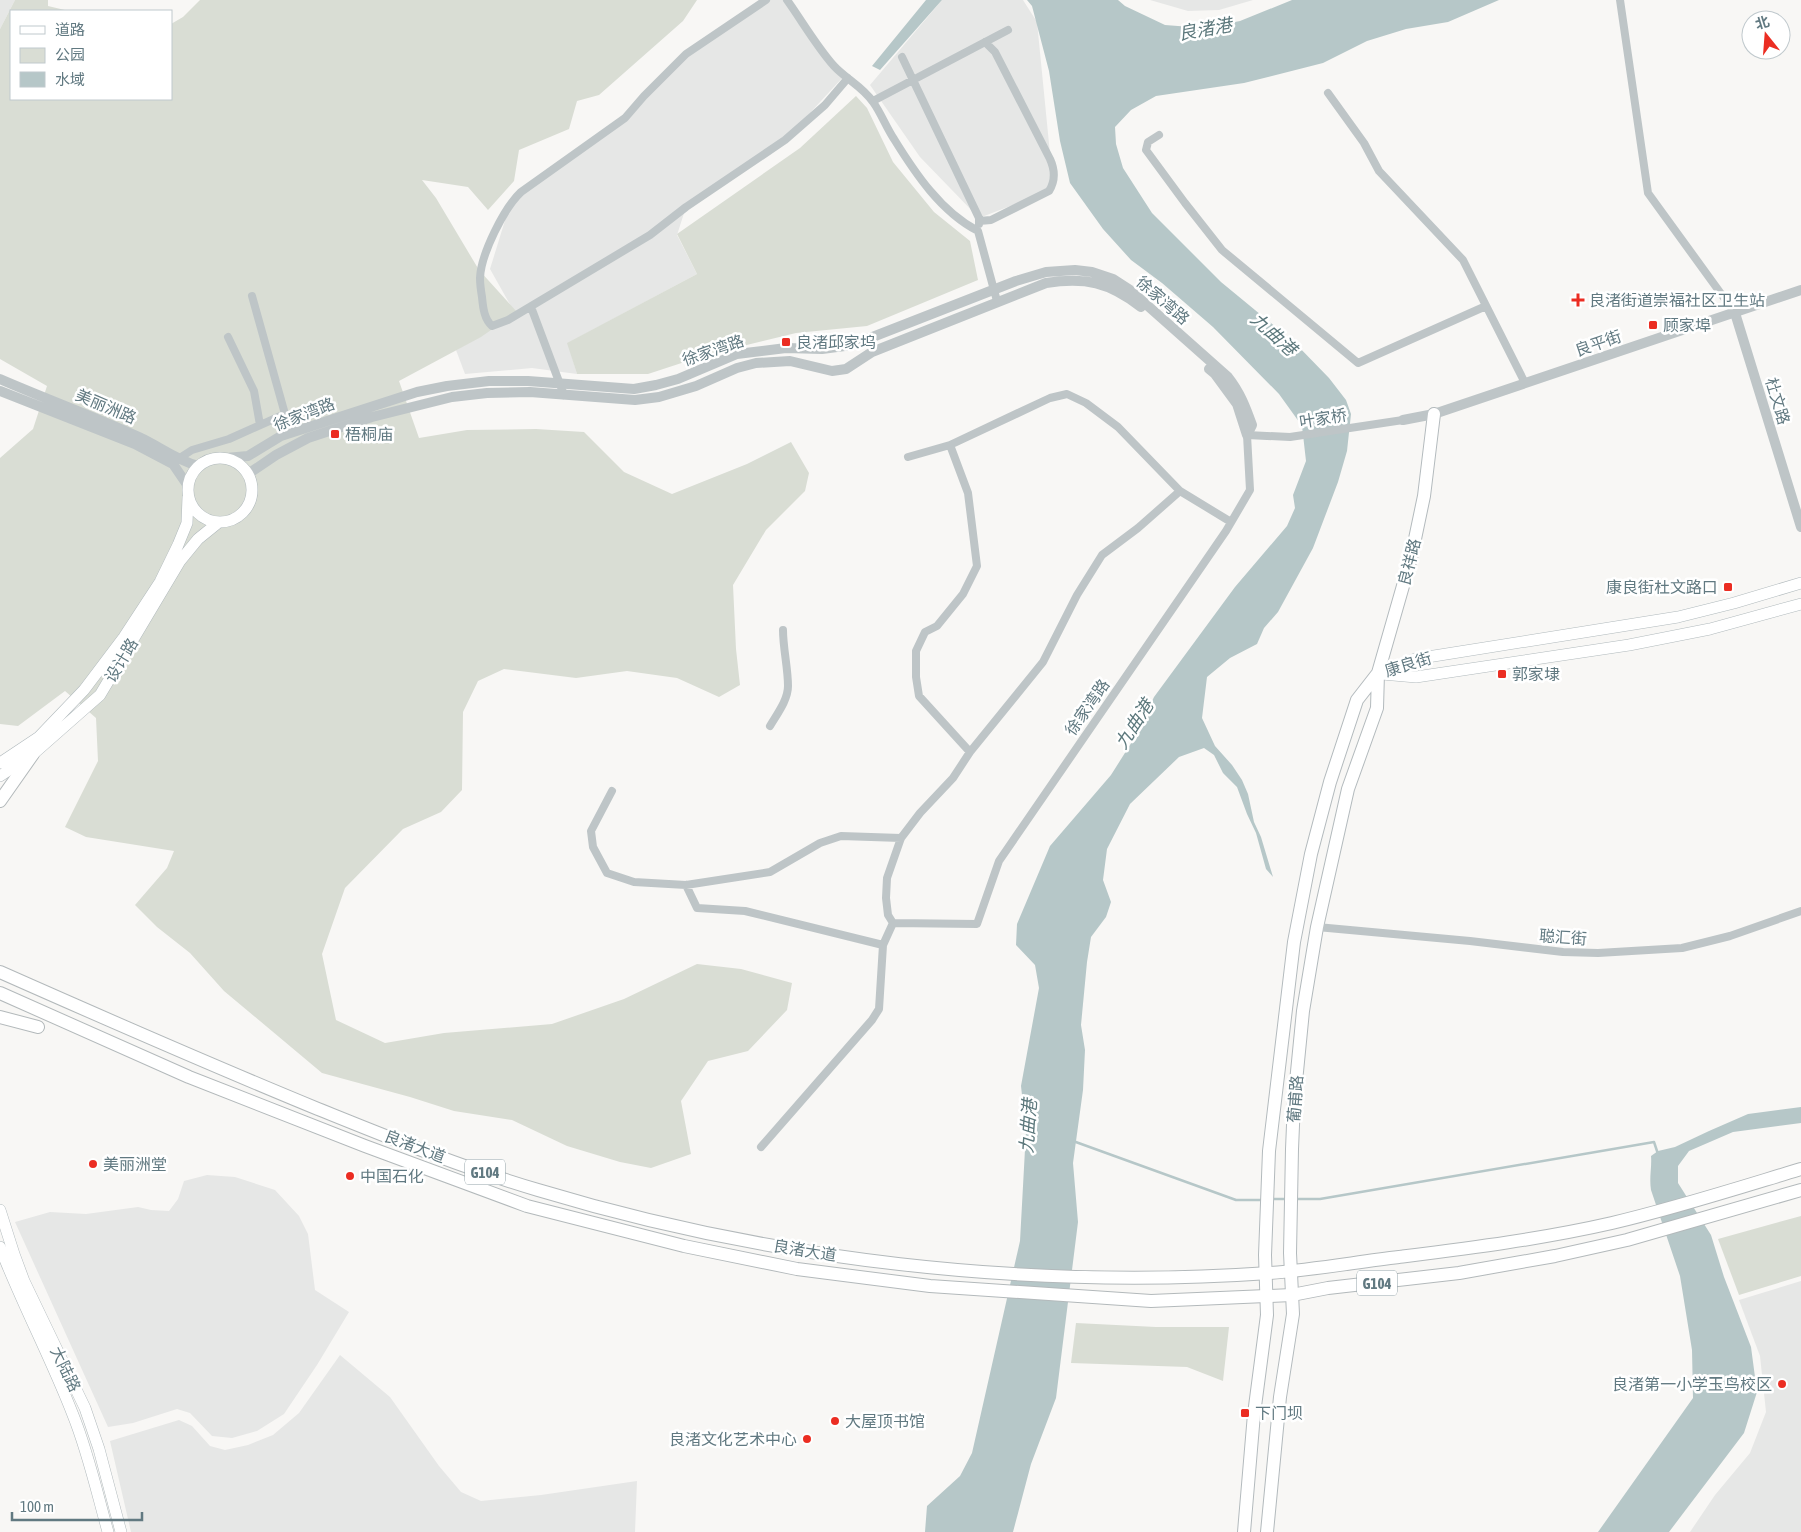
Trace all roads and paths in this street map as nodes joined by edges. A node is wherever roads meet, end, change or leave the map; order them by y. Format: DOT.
graph roads {
  1 [pos="766,0"];
  2 [pos="787,0"];
  3 [pos="1620,0"];
  4 [pos="1008,30"];
  5 [pos="985,42"];
  6 [pos="902,57"];
  7 [pos="848,78"];
  8 [pos="913,80"];
  9 [pos="1328,92"];
  10 [pos="873,101"];
  11 [pos="1159,135"];
  12 [pos="979,221"];
  13 [pos="978,231"];
  14 [pos="994,290"];
  15 [pos="1801,290"];
  16 [pos="252,296"];
  17 [pos="997,301"];
  18 [pos="1486,306"];
  19 [pos="531,307"];
  20 [pos="1734,313"];
  21 [pos="228,337"];
  22 [pos="0,378"];
  23 [pos="561,383"];
  24 [pos="1525,383"];
  25 [pos="0,391"];
  26 [pos="564,394"];
  27 [pos="1434,414"];
  28 [pos="1403,420"];
  29 [pos="260,425"];
  30 [pos="1247,435"];
  31 [pos="950,446"];
  32 [pos="908,457"];
  33 [pos="226,458"];
  34 [pos="178,459"];
  35 [pos="198,466"];
  36 [pos="248,474"];
  37 [pos="188,491"];
  38 [pos="1180,491"];
  39 [pos="219,522"];
  40 [pos="1231,522"];
  41 [pos="1801,527"];
  42 [pos="1801,583"];
  43 [pos="1801,604"];
  44 [pos="783,630"];
  45 [pos="1378,673"];
  46 [pos="1357,700"];
  47 [pos="770,726"];
  48 [pos="970,752"];
  49 [pos="34,754"];
  50 [pos="0,763"];
  51 [pos="0,776"];
  52 [pos="612,791"];
  53 [pos="0,801"];
  54 [pos="901,838"];
  55 [pos="686,885"];
  56 [pos="1801,912"];
  57 [pos="893,923"];
  58 [pos="1318,927"];
  59 [pos="883,945"];
  60 [pos="0,972"];
  61 [pos="0,993"];
  62 [pos="0,1017"];
  63 [pos="38,1027"];
  64 [pos="761,1147"];
  65 [pos="1801,1169"];
  66 [pos="1801,1190"];
  67 [pos="0,1210"];
  68 [pos="0,1247"];
  69 [pos="1292,1272"];
  70 [pos="1266,1274"];
  71 [pos="1292,1294"];
  72 [pos="1266,1296"];
  73 [pos="108,1532"];
  74 [pos="121,1532"];
  75 [pos="1244,1532"];
  76 [pos="1267,1532"];
  1 -- 19 [label="street"];
  2 -- 7 [label="street"];
  3 -- 20 [label="street"];
  4 -- 5 [label="street"];
  5 -- 8 [label="street"];
  5 -- 12 [label="street"];
  6 -- 8 [label="street"];
  7 -- 10 [label="street"];
  7 -- 19 [label="street"];
  8 -- 10 [label="street"];
  8 -- 12 [label="street"];
  9 -- 18 [label="street"];
  10 -- 13 [label="street"];
  11 -- 18 [label="street"];
  12 -- 13 [label="street"];
  13 -- 14 [label="street"];
  14 -- 17 [label="street"];
  14 -- 23 [label="street, 徐家湾路"];
  14 -- 30 [label="street, 徐家湾路"];
  15 -- 20 [label="street, 良平街"];
  16 -- 29 [label="street"];
  17 -- 26 [label="street, 徐家湾路"];
  17 -- 30 [label="street, 徐家湾路"];
  18 -- 24 [label="street"];
  19 -- 23 [label="street"];
  20 -- 24 [label="street, 良平街"];
  20 -- 41 [label="street, 杜文路"];
  21 -- 29 [label="street"];
  22 -- 34 [label="street, 美丽洲路"];
  23 -- 26 [label="street"];
  23 -- 33 [label="street, 徐家湾路"];
  24 -- 27 [label="street, 良平街"];
  25 -- 37 [label="street, 美丽洲路"];
  26 -- 36 [label="street, 徐家湾路"];
  27 -- 28 [label="street, 良平街"];
  27 -- 45 [label="main road, 良祥路"];
  28 -- 30 [label="street, 叶家桥"];
  29 -- 34 [label="street"];
  30 -- 40 [label="street, 徐家湾路"];
  31 -- 32 [label="street"];
  31 -- 38 [label="street"];
  31 -- 48 [label="street"];
  33 -- 35 [label="main road"];
  33 -- 36 [label="main road"];
  34 -- 35 [label="street, 美丽洲路"];
  35 -- 37 [label="main road"];
  36 -- 39 [label="main road"];
  37 -- 39 [label="main road"];
  37 -- 50 [label="main road, 设计路"];
  38 -- 40 [label="street"];
  38 -- 48 [label="street"];
  39 -- 49 [label="main road, 设计路"];
  40 -- 57 [label="street, 徐家湾路"];
  42 -- 45 [label="main road, 康良街"];
  43 -- 45 [label="main road, 康良街"];
  44 -- 47 [label="street"];
  45 -- 46 [label="main road, 良祥路"];
  45 -- 58 [label="main road, 葡甫路"];
  46 -- 70 [label="main road, 葡甫路"];
  48 -- 54 [label="street"];
  49 -- 51 [label="main road, 设计路"];
  49 -- 53 [label="main road"];
  52 -- 55 [label="street"];
  54 -- 55 [label="street"];
  54 -- 57 [label="street"];
  55 -- 59 [label="street"];
  56 -- 58 [label="street, 聪汇街"];
  57 -- 59 [label="street"];
  58 -- 69 [label="main road, 葡甫路"];
  59 -- 64 [label="street"];
  60 -- 70 [label="main road, 良渚大道 / G104"];
  61 -- 72 [label="main road, 良渚大道 / G104"];
  62 -- 63 [label="main road"];
  65 -- 69 [label="main road, G104"];
  66 -- 71 [label="main road, G104"];
  67 -- 74 [label="main road, 大陆路"];
  68 -- 73 [label="main road, 大陆路"];
  69 -- 70 [label="main road, G104"];
  69 -- 71 [label="main road, 葡甫路"];
  70 -- 72 [label="main road, 葡甫路"];
  71 -- 72 [label="main road, G104"];
  71 -- 76 [label="main road, 葡甫路"];
  72 -- 75 [label="main road, 葡甫路"];
}
